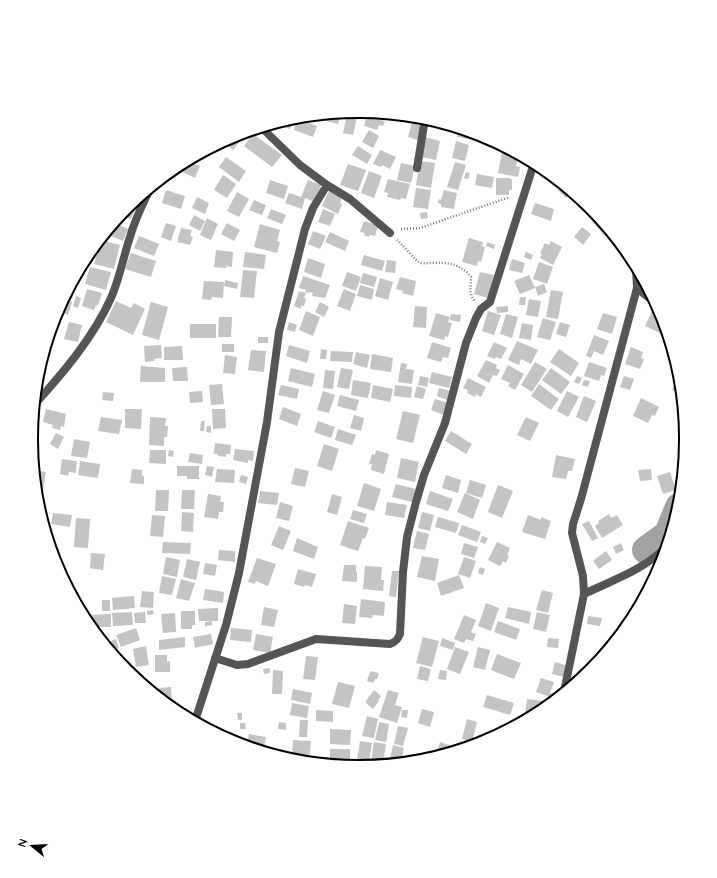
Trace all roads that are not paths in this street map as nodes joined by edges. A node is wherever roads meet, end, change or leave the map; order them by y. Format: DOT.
graph roads {
  1 [pos="424,126"];
  2 [pos="266,132"];
  3 [pos="417,168"];
  4 [pos="532,170"];
  5 [pos="326,185"];
  6 [pos="145,200"];
  7 [pos="390,233"];
  8 [pos="637,281"];
  9 [pos="638,288"];
  10 [pos="644,293"];
  11 [pos="41,397"];
  12 [pos="657,555"];
  13 [pos="584,594"];
  14 [pos="215,658"];
  15 [pos="566,683"];
  16 [pos="197,716"];
  1 -- 3 [label="street"];
  2 -- 5 [label="street"];
  4 -- 14 [label="street"];
  5 -- 7 [label="street"];
  5 -- 14 [label="street"];
  6 -- 11 [label="street"];
  8 -- 9 [label="street"];
  9 -- 10 [label="street"];
  9 -- 13 [label="street"];
  12 -- 13 [label="street"];
  13 -- 15 [label="street"];
  14 -- 16 [label="street"];
}
